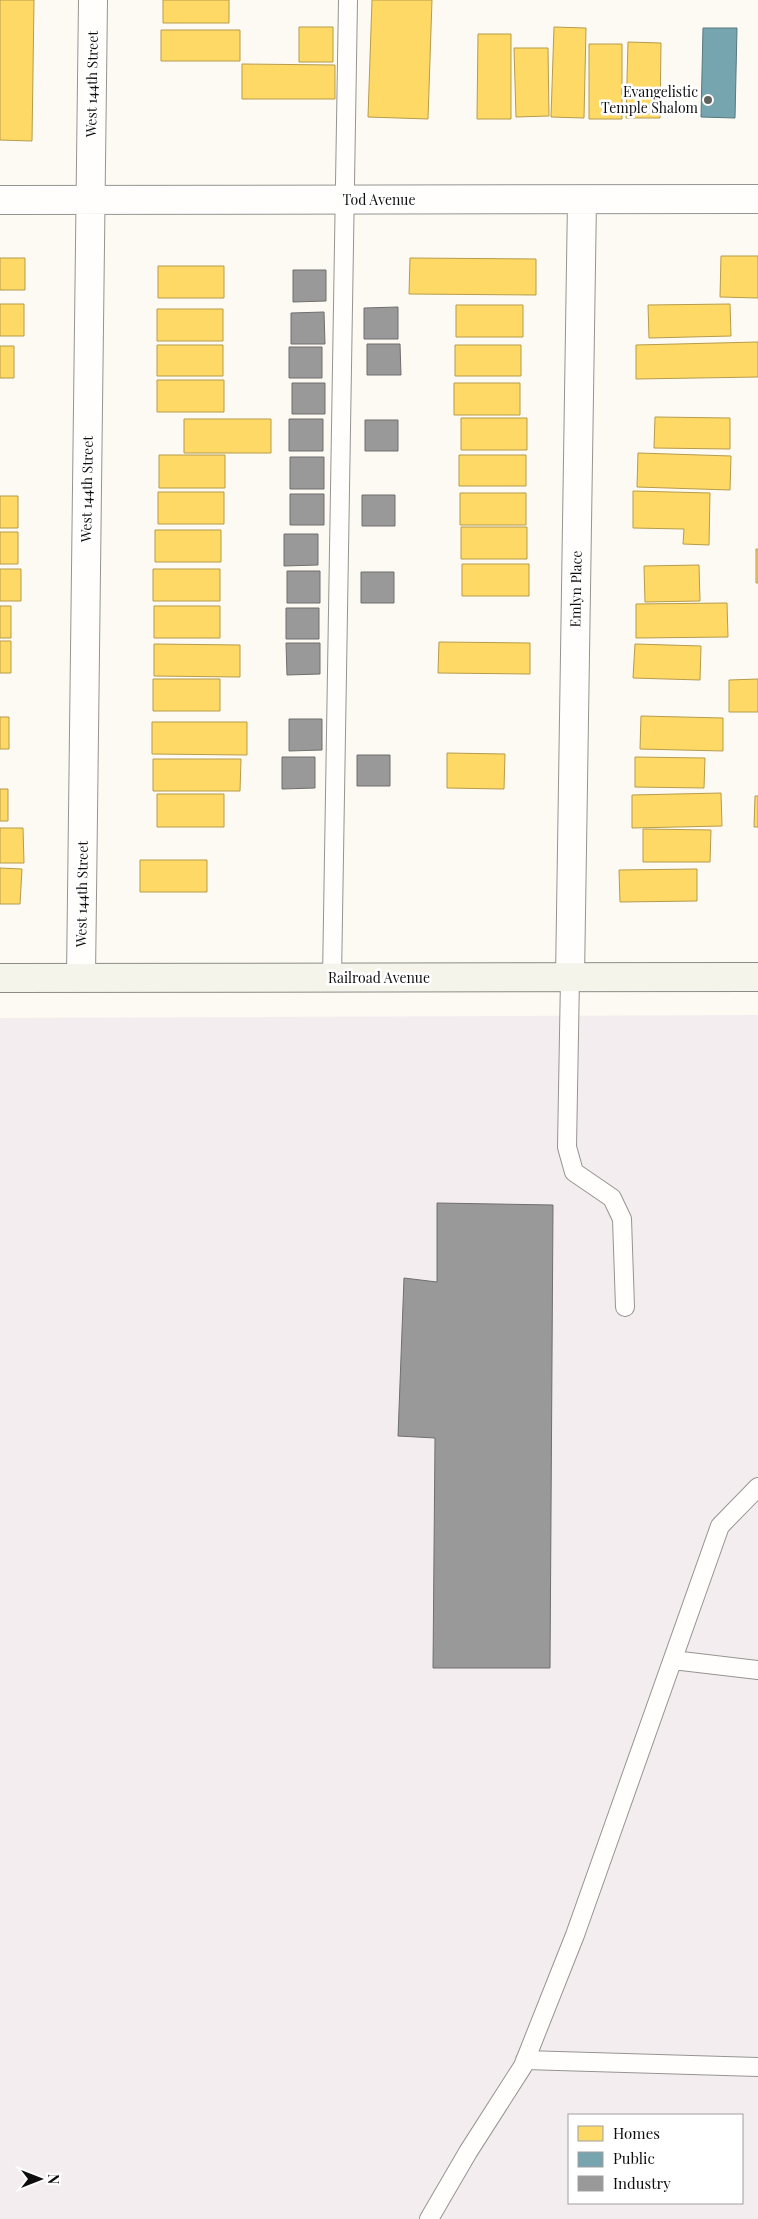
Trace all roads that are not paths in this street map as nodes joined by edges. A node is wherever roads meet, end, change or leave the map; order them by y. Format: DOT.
graph roads {
  1 [pos="93,0"];
  2 [pos="348,0"];
  3 [pos="758,199"];
  4 [pos="0,200"];
  5 [pos="91,200"];
  6 [pos="344,200"];
  7 [pos="582,200"];
  8 [pos="758,977"];
  9 [pos="0,978"];
  10 [pos="81,978"];
  11 [pos="332,978"];
  12 [pos="570,978"];
  13 [pos="625,1307"];
  14 [pos="758,1487"];
  15 [pos="673,1660"];
  16 [pos="758,1670"];
  17 [pos="525,2060"];
  18 [pos="758,2068"];
  19 [pos="429,2219"];
  1 -- 5 [label="street, West 144th Street"];
  2 -- 6 [label="lane"];
  3 -- 7 [label="street, Tod Avenue"];
  4 -- 5 [label="street, Tod Avenue"];
  5 -- 6 [label="street, Tod Avenue"];
  5 -- 10 [label="street, West 144th Street"];
  6 -- 7 [label="street, Tod Avenue"];
  6 -- 11 [label="lane"];
  7 -- 12 [label="street, Emlyn Place"];
  8 -- 12 [label="street, Railroad Avenue"];
  9 -- 10 [label="street, Railroad Avenue"];
  10 -- 11 [label="street, Railroad Avenue"];
  11 -- 12 [label="street, Railroad Avenue"];
  12 -- 13 [label="lane"];
  14 -- 15 [label="lane"];
  15 -- 16 [label="lane"];
  15 -- 17 [label="lane"];
  17 -- 18 [label="lane"];
  17 -- 19 [label="lane"];
}
